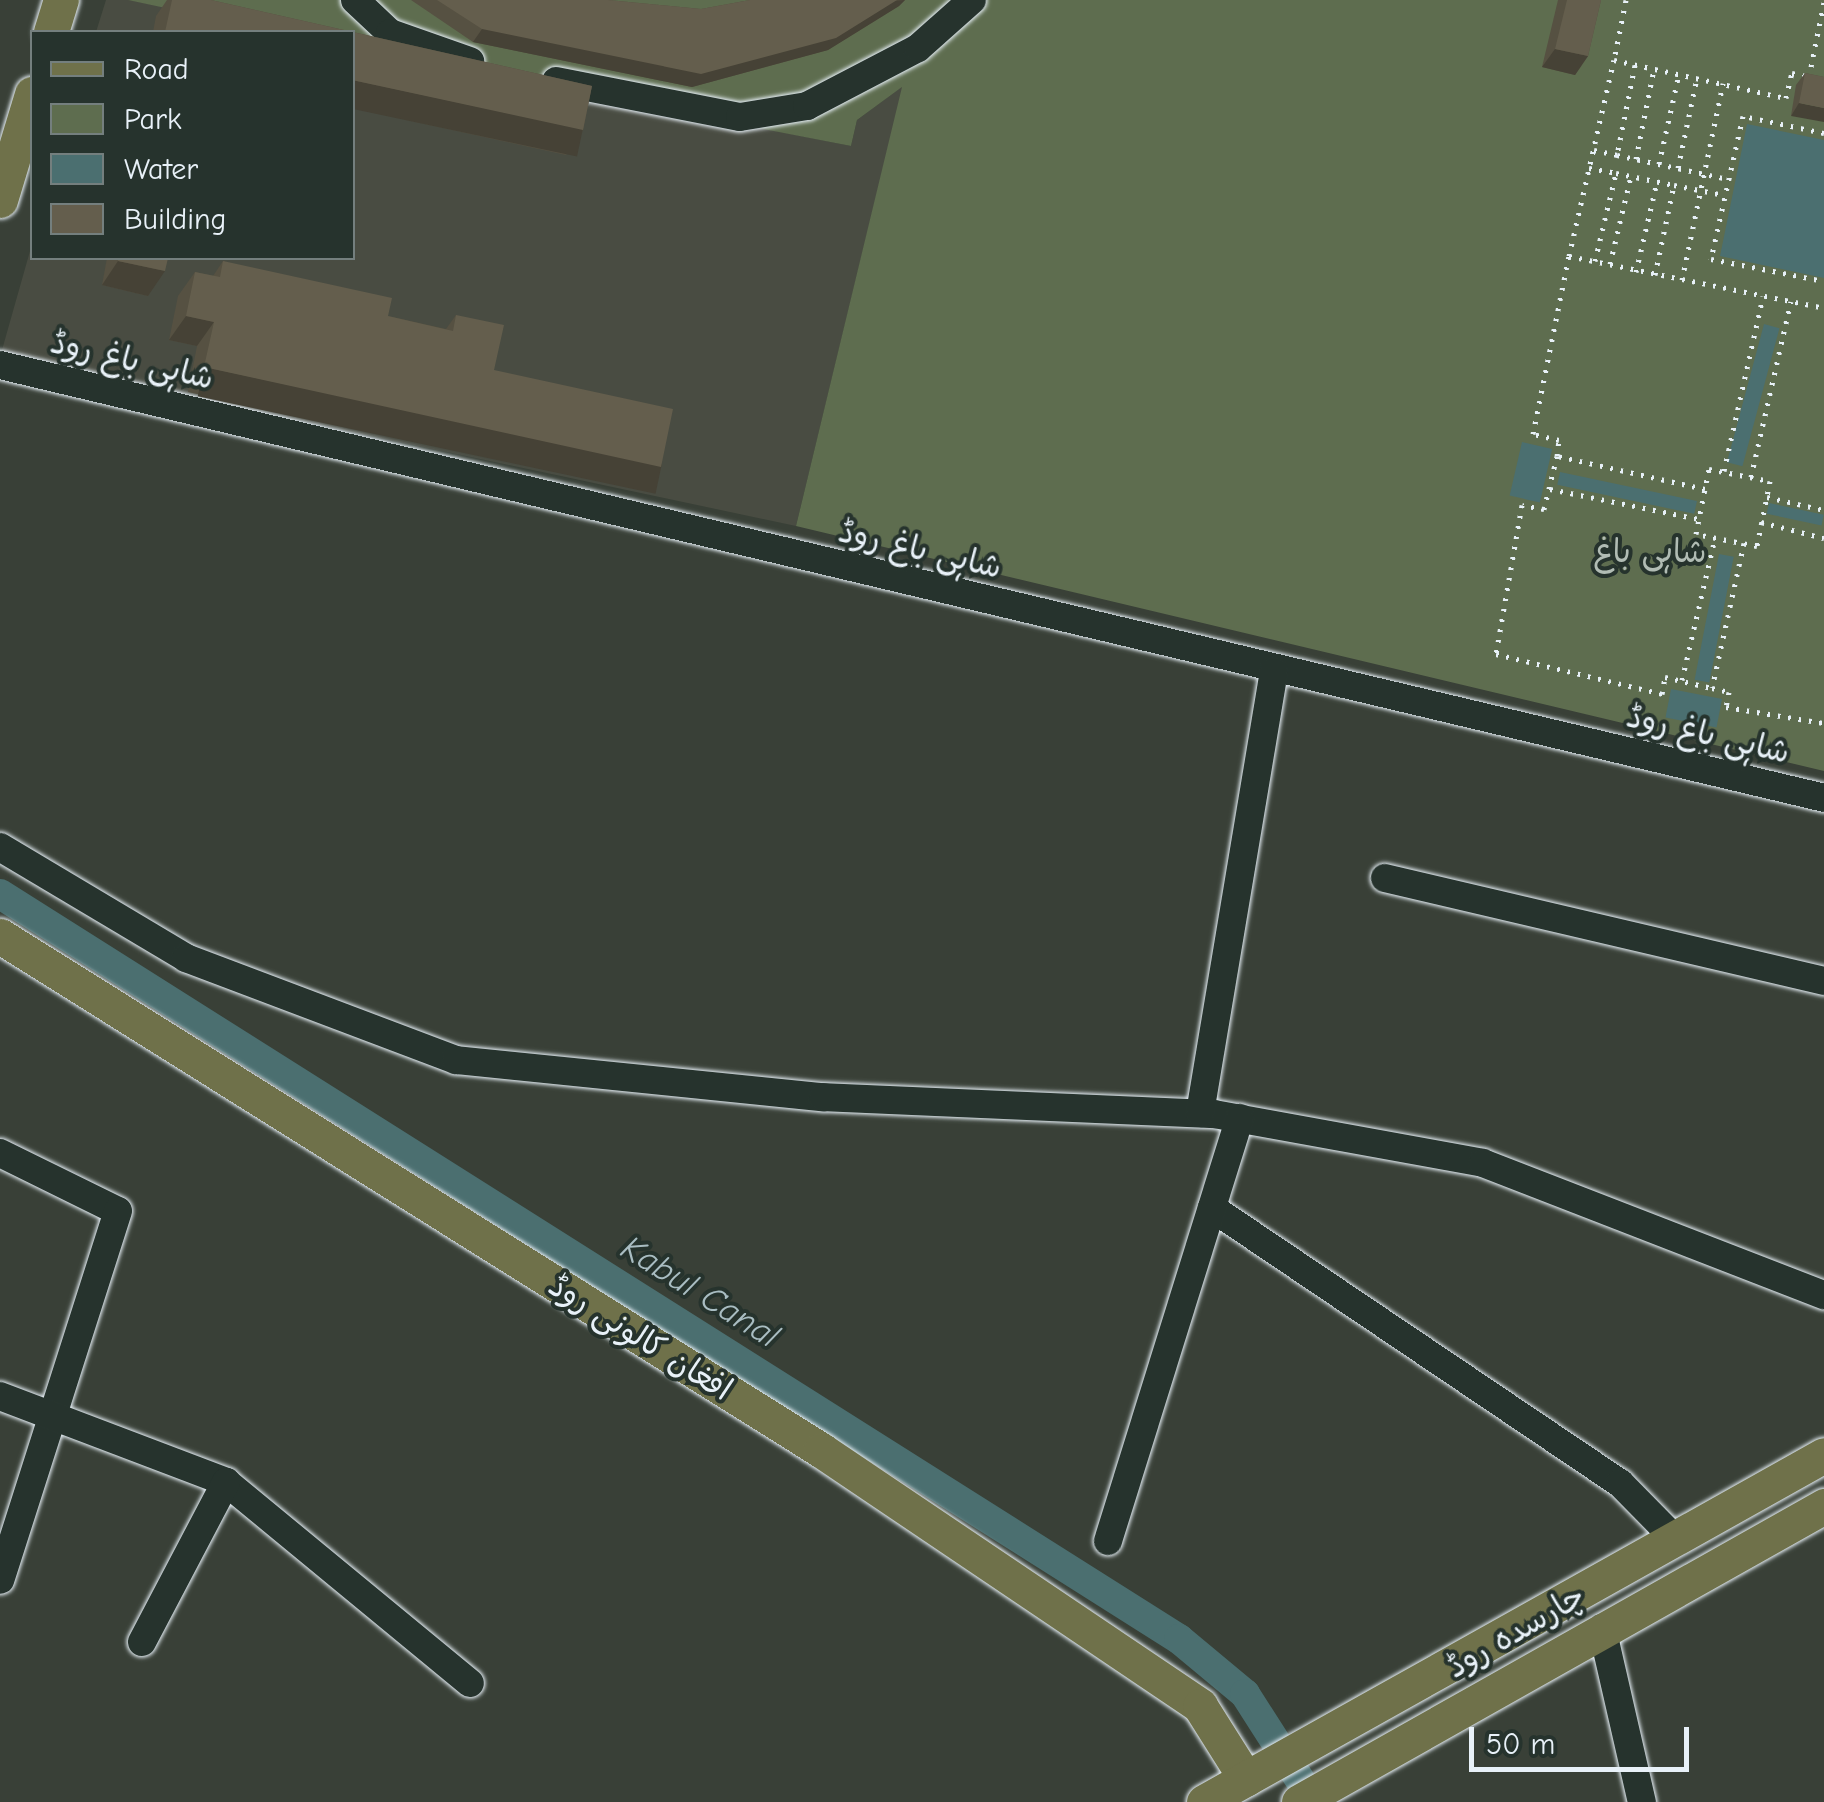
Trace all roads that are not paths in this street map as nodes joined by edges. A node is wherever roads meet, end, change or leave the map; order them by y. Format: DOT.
graph roads {
  1 [pos="61,0"];
  2 [pos="355,0"];
  3 [pos="972,0"];
  4 [pos="53,30"];
  5 [pos="500,68"];
  6 [pos="533,76"];
  7 [pos="30,101"];
  8 [pos="0,200"];
  9 [pos="0,365"];
  10 [pos="1274,671"];
  11 [pos="1824,798"];
  12 [pos="0,846"];
  13 [pos="1385,878"];
  14 [pos="0,936"];
  15 [pos="1824,982"];
  16 [pos="1200,1113"];
  17 [pos="1240,1118"];
  18 [pos="0,1154"];
  19 [pos="1212,1208"];
  20 [pos="1823,1290"];
  21 [pos="0,1396"];
  22 [pos="52,1413"];
  23 [pos="1824,1455"];
  24 [pos="226,1482"];
  25 [pos="1824,1506"];
  26 [pos="1676,1540"];
  27 [pos="1108,1541"];
  28 [pos="0,1580"];
  29 [pos="1602,1628"];
  30 [pos="142,1642"];
  31 [pos="470,1683"];
  32 [pos="1258,1773"];
  33 [pos="1204,1802"];
  34 [pos="1299,1802"];
  35 [pos="1642,1802"];
  1 -- 4 [label="main road"];
  2 -- 5 [label="street"];
  3 -- 6 [label="street"];
  7 -- 8 [label="main road"];
  9 -- 10 [label="street, شاہی باغ روڈ"];
  10 -- 11 [label="street, شاہی باغ روڈ"];
  10 -- 16 [label="street"];
  12 -- 16 [label="street"];
  13 -- 15 [label="street"];
  14 -- 32 [label="main road, افغان کالونی روڈ"];
  16 -- 17 [label="street"];
  17 -- 19 [label="street"];
  17 -- 20 [label="street"];
  18 -- 22 [label="street"];
  19 -- 26 [label="street"];
  19 -- 27 [label="street"];
  21 -- 22 [label="street"];
  22 -- 24 [label="street"];
  22 -- 28 [label="street"];
  23 -- 26 [label="main road, چارسدہ روڈ"];
  24 -- 30 [label="street"];
  24 -- 31 [label="street"];
  25 -- 29 [label="main road, چارسدہ روڈ"];
  26 -- 32 [label="main road, چارسدہ روڈ"];
  29 -- 34 [label="main road, چارسدہ روڈ"];
  29 -- 35 [label="street"];
  32 -- 33 [label="main road, چارسدہ روڈ"];
}
